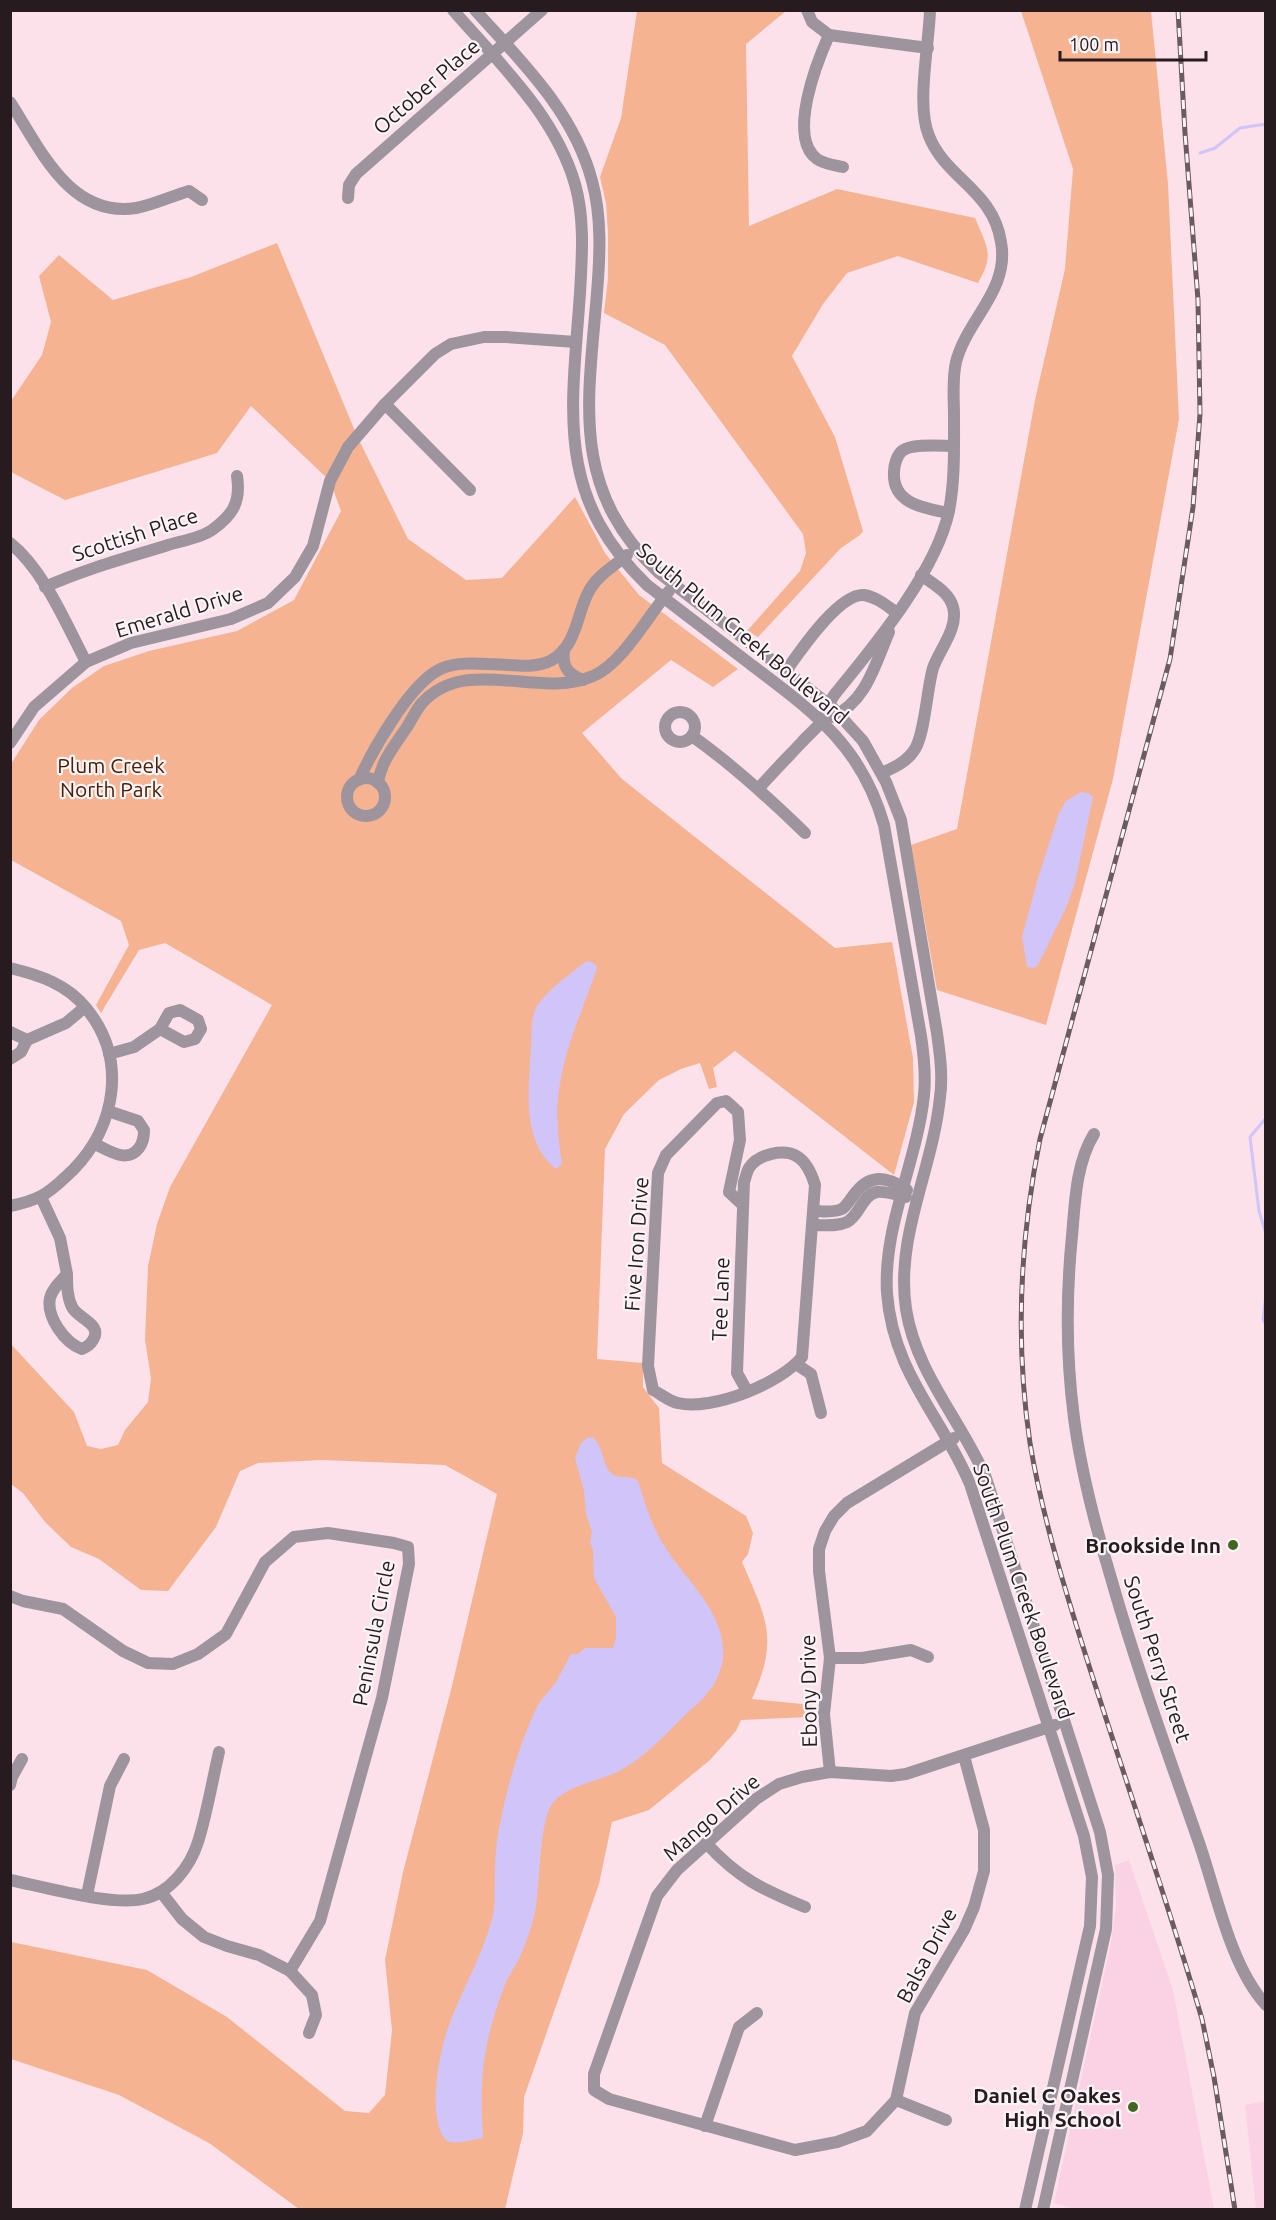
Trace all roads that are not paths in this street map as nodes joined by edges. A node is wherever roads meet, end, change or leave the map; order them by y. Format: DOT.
graph roads {
  1 [pos="453,10"];
  2 [pos="475,10"];
  3 [pos="542,10"];
  4 [pos="807,10"];
  5 [pos="930,10"];
  6 [pos="829,35"];
  7 [pos="504,43"];
  8 [pos="928,48"];
  9 [pos="491,54"];
  10 [pos="10,102"];
  11 [pos="843,166"];
  12 [pos="348,198"];
  13 [pos="202,200"];
  14 [pos="576,342"];
  15 [pos="385,404"];
  16 [pos="954,446"];
  17 [pos="237,476"];
  18 [pos="470,490"];
  19 [pos="948,513"];
  20 [pos="10,543"];
  21 [pos="635,549"];
  22 [pos="622,560"];
  23 [pos="921,576"];
  24 [pos="674,585"];
  25 [pos="45,587"];
  26 [pos="663,597"];
  27 [pos="897,613"];
  28 [pos="564,650"];
  29 [pos="86,662"];
  30 [pos="786,671"];
  31 [pos="583,680"];
  32 [pos="828,704"];
  33 [pos="839,714"];
  34 [pos="822,720"];
  35 [pos="692,736"];
  36 [pos="10,743"];
  37 [pos="882,773"];
  38 [pos="359,780"];
  39 [pos="378,783"];
  40 [pos="759,788"];
  41 [pos="805,833"];
  42 [pos="10,968"];
  43 [pos="86,1007"];
  44 [pos="160,1029"];
  45 [pos="10,1032"];
  46 [pos="27,1040"];
  47 [pos="109,1054"];
  48 [pos="10,1059"];
  49 [pos="108,1111"];
  50 [pos="1094,1134"];
  51 [pos="95,1144"];
  52 [pos="901,1191"];
  53 [pos="41,1197"];
  54 [pos="918,1197"];
  55 [pos="11,1203"];
  56 [pos="743,1205"];
  57 [pos="814,1211"];
  58 [pos="813,1225"];
  59 [pos="66,1274"];
  60 [pos="796,1364"];
  61 [pos="747,1391"];
  62 [pos="821,1413"];
  63 [pos="963,1432"];
  64 [pos="949,1441"];
  65 [pos="10,1596"];
  66 [pos="830,1658"];
  67 [pos="928,1658"];
  68 [pos="1065,1722"];
  69 [pos="1049,1727"];
  70 [pos="219,1752"];
  71 [pos="964,1756"];
  72 [pos="22,1759"];
  73 [pos="124,1759"];
  74 [pos="830,1772"];
  75 [pos="10,1785"];
  76 [pos="706,1844"];
  77 [pos="10,1880"];
  78 [pos="161,1892"];
  79 [pos="87,1895"];
  80 [pos="805,1907"];
  81 [pos="290,1971"];
  82 [pos="1266,2005"];
  83 [pos="757,2013"];
  84 [pos="309,2033"];
  85 [pos="594,2090"];
  86 [pos="896,2100"];
  87 [pos="946,2120"];
  88 [pos="705,2126"];
  89 [pos="1025,2210"];
  90 [pos="1043,2210"];
  1 -- 9 [label="street, South Plum Creek Boulevard"];
  2 -- 7 [label="street, South Plum Creek Boulevard"];
  3 -- 7 [label="street, October Place"];
  4 -- 6 [label="street"];
  5 -- 8 [label="street"];
  6 -- 8 [label="street"];
  6 -- 11 [label="street"];
  7 -- 9 [label="street, October Place"];
  7 -- 21 [label="street, South Plum Creek Boulevard"];
  8 -- 16 [label="street"];
  9 -- 12 [label="street, October Place"];
  9 -- 14 [label="street, South Plum Creek Boulevard"];
  10 -- 13 [label="street"];
  14 -- 15 [label="street, Emerald Drive"];
  14 -- 22 [label="street, South Plum Creek Boulevard"];
  15 -- 18 [label="street"];
  15 -- 29 [label="street, Emerald Drive"];
  16 -- 19 [label="street"];
  16 -- 19 [label="street"];
  17 -- 25 [label="street, Scottish Place"];
  19 -- 23 [label="street"];
  20 -- 25 [label="street"];
  21 -- 22 [label="street"];
  21 -- 24 [label="street, South Plum Creek Boulevard"];
  22 -- 26 [label="street, South Plum Creek Boulevard"];
  22 -- 28 [label="street"];
  23 -- 27 [label="street"];
  23 -- 37 [label="street"];
  24 -- 26 [label="street"];
  24 -- 30 [label="street, South Plum Creek Boulevard"];
  25 -- 29 [label="street"];
  26 -- 31 [label="street"];
  26 -- 34 [label="street, South Plum Creek Boulevard"];
  27 -- 30 [label="street"];
  27 -- 32 [label="street"];
  27 -- 33 [label="street"];
  28 -- 31 [label="street"];
  28 -- 38 [label="street"];
  29 -- 36 [label="street, Emerald Drive"];
  30 -- 32 [label="street, South Plum Creek Boulevard"];
  31 -- 39 [label="street"];
  32 -- 33 [label="street, South Plum Creek Boulevard"];
  32 -- 34 [label="street"];
  33 -- 34 [label="street"];
  33 -- 37 [label="street, South Plum Creek Boulevard"];
  34 -- 40 [label="street"];
  34 -- 52 [label="street, South Plum Creek Boulevard"];
  35 -- 40 [label="street"];
  37 -- 54 [label="street, South Plum Creek Boulevard"];
  38 -- 39 [label="street"];
  38 -- 39 [label="street"];
  40 -- 41 [label="street"];
  42 -- 43 [label="street"];
  43 -- 46 [label="street"];
  43 -- 47 [label="street"];
  44 -- 47 [label="street"];
  45 -- 46 [label="street"];
  46 -- 48 [label="street"];
  47 -- 49 [label="street"];
  49 -- 51 [label="street"];
  49 -- 51 [label="street"];
  50 -- 82 [label="street, South Perry Street"];
  51 -- 53 [label="street"];
  52 -- 54 [label="street"];
  52 -- 57 [label="street"];
  52 -- 58 [label="street"];
  52 -- 64 [label="street, South Plum Creek Boulevard"];
  53 -- 55 [label="street"];
  53 -- 59 [label="street"];
  54 -- 63 [label="street, South Plum Creek Boulevard"];
  56 -- 57 [label="street, Tee Lane"];
  56 -- 61 [label="street, Tee Lane"];
  56 -- 61 [label="street, Five Iron Drive"];
  57 -- 58 [label="street, Tee Lane"];
  58 -- 60 [label="street, Tee Lane"];
  59 -- 59 [label="street"];
  60 -- 61 [label="street"];
  60 -- 62 [label="street"];
  63 -- 64 [label="street, Ebony Drive"];
  63 -- 68 [label="street, South Plum Creek Boulevard"];
  64 -- 66 [label="street, Ebony Drive"];
  64 -- 69 [label="street, South Plum Creek Boulevard"];
  65 -- 81 [label="street, Peninsula Circle"];
  66 -- 67 [label="street"];
  66 -- 74 [label="street, Ebony Drive"];
  68 -- 69 [label="street, Mango Drive"];
  68 -- 90 [label="street, South Plum Creek Boulevard"];
  69 -- 71 [label="street, Mango Drive"];
  69 -- 89 [label="street, South Plum Creek Boulevard"];
  70 -- 78 [label="street"];
  71 -- 74 [label="street, Mango Drive"];
  71 -- 86 [label="street, Balsa Drive"];
  72 -- 75 [label="street"];
  73 -- 79 [label="street"];
  74 -- 76 [label="street, Mango Drive"];
  76 -- 80 [label="street"];
  76 -- 85 [label="street, Mango Drive"];
  77 -- 79 [label="street"];
  78 -- 79 [label="street"];
  78 -- 81 [label="street"];
  81 -- 84 [label="street"];
  83 -- 88 [label="street"];
  85 -- 88 [label="street, Balsa Drive"];
  86 -- 87 [label="street"];
  86 -- 88 [label="street, Balsa Drive"];
}
